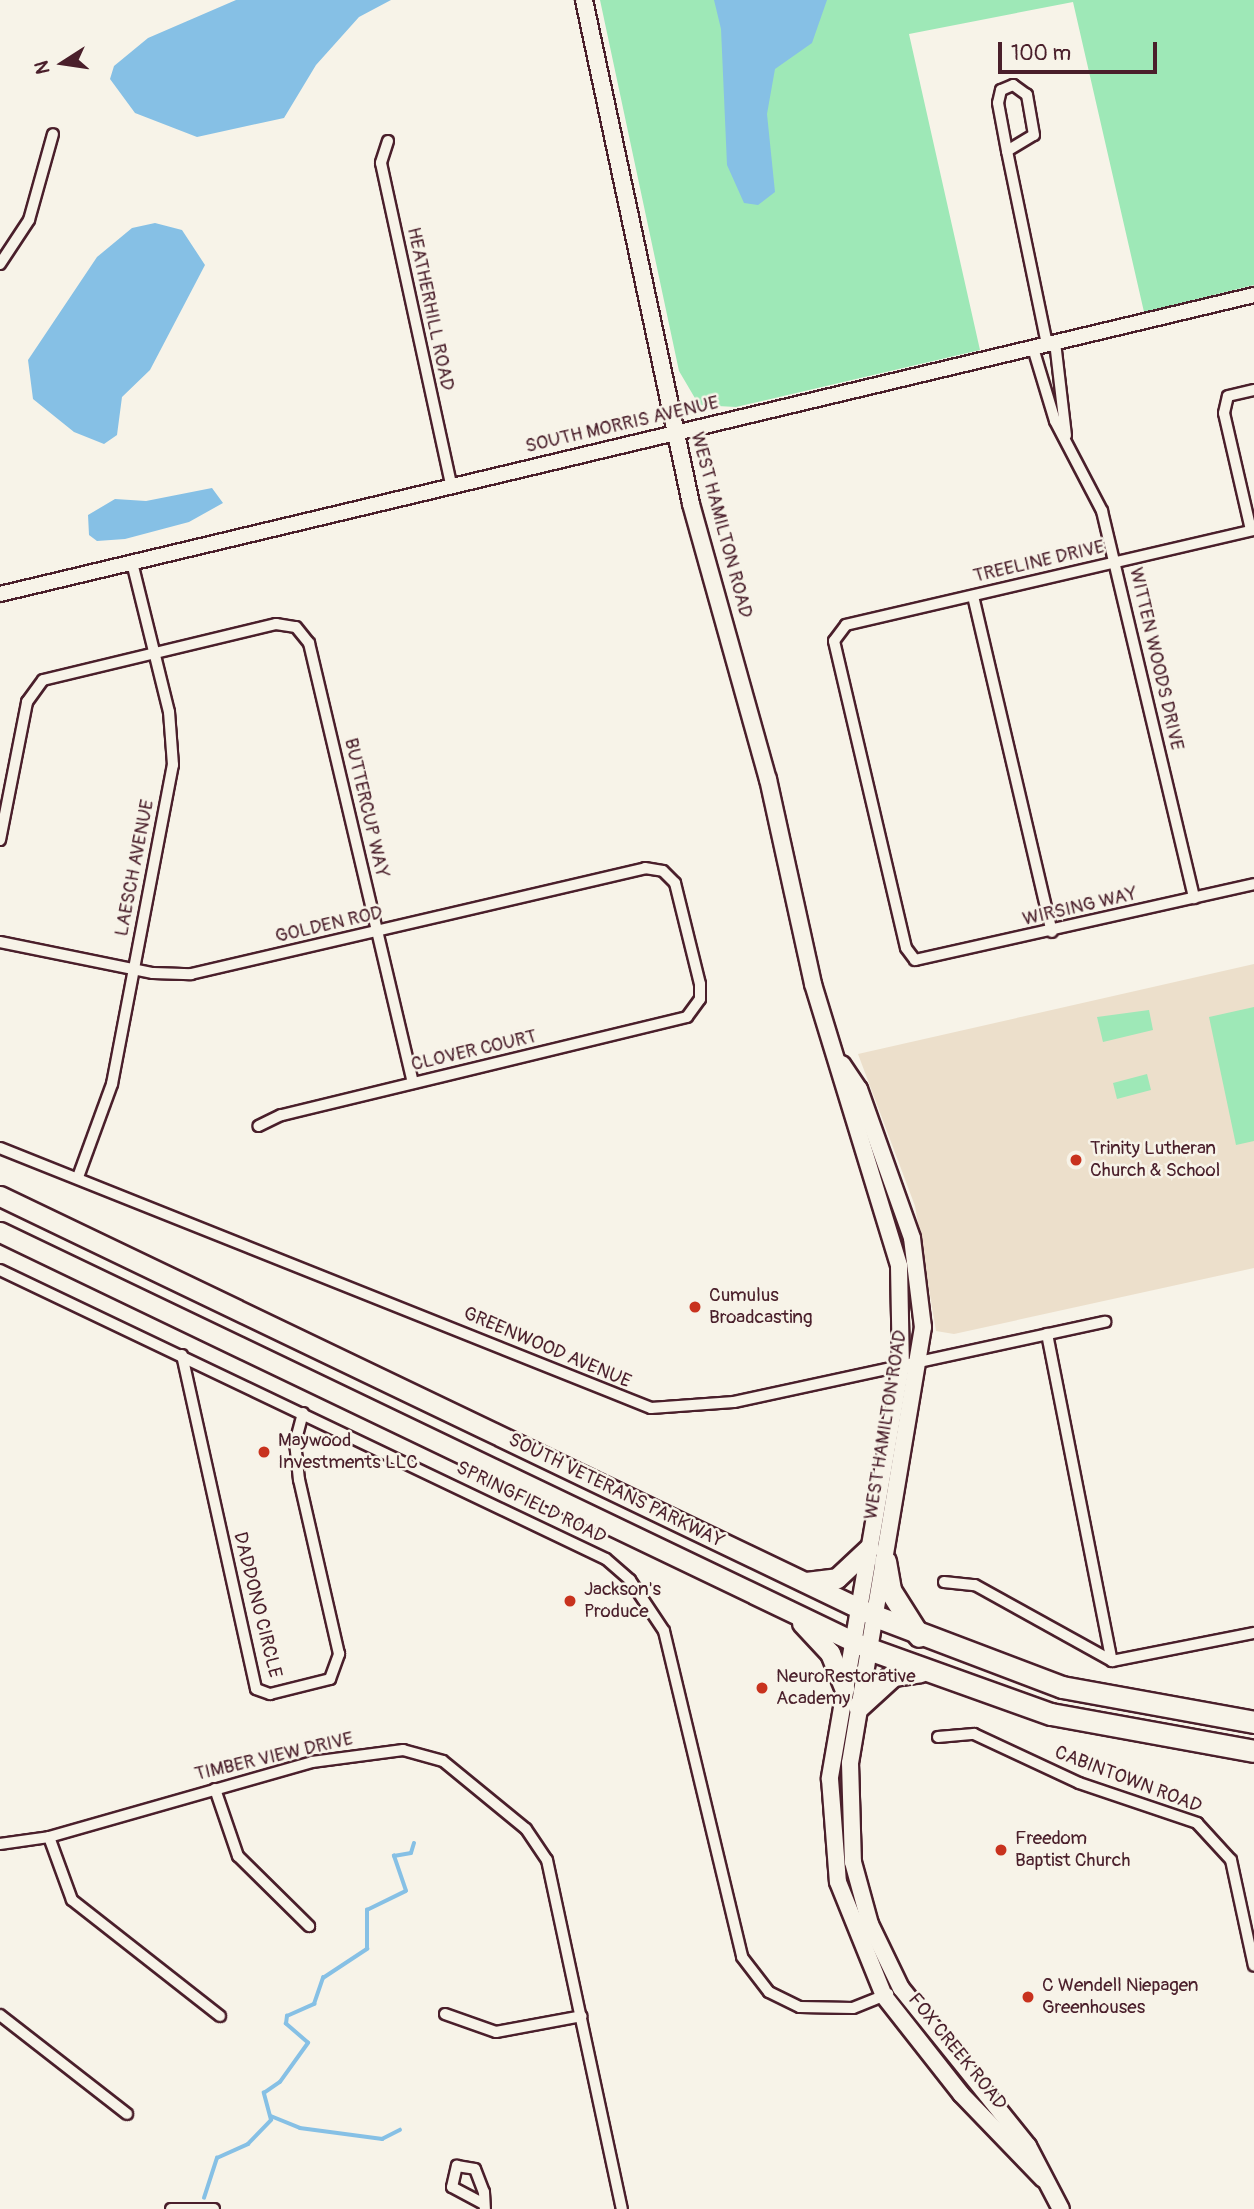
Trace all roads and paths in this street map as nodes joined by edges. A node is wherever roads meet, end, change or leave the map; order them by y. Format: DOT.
graph roads {
  1 [pos="584,0"];
  2 [pos="53,134"];
  3 [pos="388,141"];
  4 [pos="1007,151"];
  5 [pos="0,264"];
  6 [pos="1254,295"];
  7 [pos="1045,345"];
  8 [pos="1254,390"];
  9 [pos="675,433"];
  10 [pos="1066,435"];
  11 [pos="451,485"];
  12 [pos="1252,530"];
  13 [pos="132,562"];
  14 [pos="1116,562"];
  15 [pos="0,594"];
  16 [pos="972,596"];
  17 [pos="155,653"];
  18 [pos="0,840"];
  19 [pos="1254,884"];
  20 [pos="1194,898"];
  21 [pos="377,931"];
  22 [pos="1052,932"];
  23 [pos="0,942"];
  24 [pos="915,960"];
  25 [pos="134,970"];
  26 [pos="695,1008"];
  27 [pos="836,1055"];
  28 [pos="413,1083"];
  29 [pos="258,1126"];
  30 [pos="0,1148"];
  31 [pos="78,1177"];
  32 [pos="0,1196"];
  33 [pos="0,1232"];
  34 [pos="0,1270"];
  35 [pos="1105,1322"];
  36 [pos="1047,1334"];
  37 [pos="182,1356"];
  38 [pos="920,1362"];
  39 [pos="901,1366"];
  40 [pos="303,1413"];
  41 [pos="877,1554"];
  42 [pos="800,1582"];
  43 [pos="944,1582"];
  44 [pos="789,1611"];
  45 [pos="867,1612"];
  46 [pos="1254,1633"];
  47 [pos="920,1637"];
  48 [pos="861,1645"];
  49 [pos="1112,1661"];
  50 [pos="921,1671"];
  51 [pos="844,1688"];
  52 [pos="859,1706"];
  53 [pos="1254,1722"];
  54 [pos="938,1737"];
  55 [pos="1254,1751"];
  56 [pos="215,1789"];
  57 [pos="49,1837"];
  58 [pos="0,1844"];
  59 [pos="309,1926"];
  60 [pos="1254,1966"];
  61 [pos="901,1988"];
  62 [pos="884,1996"];
  63 [pos="445,2014"];
  64 [pos="0,2015"];
  65 [pos="220,2016"];
  66 [pos="582,2016"];
  67 [pos="127,2114"];
  68 [pos="1043,2179"];
  69 [pos="170,2209"];
  70 [pos="214,2209"];
  71 [pos="622,2209"];
  72 [pos="1061,2209"];
  1 -- 9 [label="main road, WEST HAMILTON ROAD"];
  2 -- 5 [label="street"];
  3 -- 11 [label="street, HEATHERHILL ROAD"];
  4 -- 4 [label="street"];
  4 -- 7 [label="street"];
  6 -- 7 [label="street, SOUTH MORRIS AVENUE"];
  7 -- 9 [label="street, SOUTH MORRIS AVENUE"];
  7 -- 10 [label="street, WITTEN WOODS DRIVE"];
  7 -- 10 [label="street, WITTEN WOODS DRIVE"];
  8 -- 12 [label="street"];
  9 -- 11 [label="street, SOUTH MORRIS AVENUE"];
  9 -- 27 [label="main road, WEST HAMILTON ROAD"];
  10 -- 14 [label="street, WITTEN WOODS DRIVE"];
  11 -- 13 [label="street, SOUTH MORRIS AVENUE"];
  12 -- 14 [label="street, TREELINE DRIVE"];
  13 -- 15 [label="street, SOUTH MORRIS AVENUE"];
  13 -- 17 [label="street, LAESCH AVENUE"];
  14 -- 16 [label="street, TREELINE DRIVE"];
  14 -- 20 [label="street, WITTEN WOODS DRIVE"];
  16 -- 22 [label="street"];
  16 -- 24 [label="street, TREELINE DRIVE"];
  17 -- 18 [label="street"];
  17 -- 21 [label="street, BUTTERCUP WAY"];
  17 -- 25 [label="street, LAESCH AVENUE"];
  19 -- 20 [label="street, WIRSING WAY"];
  20 -- 22 [label="street, WIRSING WAY"];
  21 -- 25 [label="street, GOLDEN ROD"];
  21 -- 26 [label="street, GOLDEN ROD"];
  21 -- 28 [label="street, BUTTERCUP WAY"];
  22 -- 24 [label="street, WIRSING WAY"];
  23 -- 25 [label="street, GOLDEN ROD"];
  25 -- 31 [label="street, LAESCH AVENUE"];
  26 -- 28 [label="street, CLOVER COURT"];
  27 -- 38 [label="main road, WEST HAMILTON ROAD"];
  27 -- 39 [label="main road, WEST HAMILTON ROAD"];
  28 -- 29 [label="street, CLOVER COURT"];
  30 -- 31 [label="street, GREENWOOD AVENUE"];
  31 -- 39 [label="street, GREENWOOD AVENUE"];
  32 -- 42 [label="highway, SOUTH VETERANS PARKWAY"];
  33 -- 44 [label="highway, SOUTH VETERANS PARKWAY"];
  34 -- 37 [label="street, SPRINGFIELD ROAD"];
  35 -- 36 [label="street, GREENWOOD AVENUE"];
  36 -- 38 [label="street, GREENWOOD AVENUE"];
  36 -- 49 [label="street"];
  37 -- 40 [label="street, SPRINGFIELD ROAD"];
  37 -- 40 [label="street, DADDONO CIRCLE"];
  38 -- 39 [label="street, GREENWOOD AVENUE"];
  38 -- 41 [label="main road, WEST HAMILTON ROAD"];
  39 -- 41 [label="main road, WEST HAMILTON ROAD"];
  40 -- 62 [label="street, SPRINGFIELD ROAD"];
  41 -- 42 [label="highway"];
  41 -- 45 [label="main road, WEST HAMILTON ROAD"];
  41 -- 47 [label="highway"];
  42 -- 45 [label="highway, SOUTH VETERANS PARKWAY"];
  43 -- 49 [label="street"];
  44 -- 48 [label="highway, SOUTH VETERANS PARKWAY"];
  44 -- 51 [label="highway"];
  45 -- 47 [label="highway, SOUTH VETERANS PARKWAY"];
  45 -- 48 [label="main road, WEST HAMILTON ROAD"];
  46 -- 49 [label="street"];
  47 -- 53 [label="highway, SOUTH VETERANS PARKWAY"];
  48 -- 50 [label="highway, SOUTH VETERANS PARKWAY"];
  48 -- 51 [label="main road, FOX CREEK ROAD"];
  48 -- 52 [label="main road, FOX CREEK ROAD"];
  50 -- 52 [label="highway"];
  50 -- 55 [label="highway, SOUTH VETERANS PARKWAY"];
  51 -- 62 [label="main road, FOX CREEK ROAD"];
  52 -- 61 [label="main road, FOX CREEK ROAD"];
  54 -- 60 [label="street, CABINTOWN ROAD"];
  56 -- 57 [label="street, TIMBER VIEW DRIVE"];
  56 -- 59 [label="street"];
  56 -- 66 [label="street, TIMBER VIEW DRIVE"];
  57 -- 58 [label="street, TIMBER VIEW DRIVE"];
  57 -- 65 [label="street"];
  61 -- 62 [label="street, SPRINGFIELD ROAD"];
  61 -- 68 [label="main road, FOX CREEK ROAD"];
  62 -- 68 [label="main road, FOX CREEK ROAD"];
  63 -- 66 [label="street"];
  64 -- 67 [label="street"];
  66 -- 71 [label="street, TIMBER VIEW DRIVE"];
  68 -- 72 [label="main road, FOX CREEK ROAD"];
  69 -- 70 [label="street"];
}
